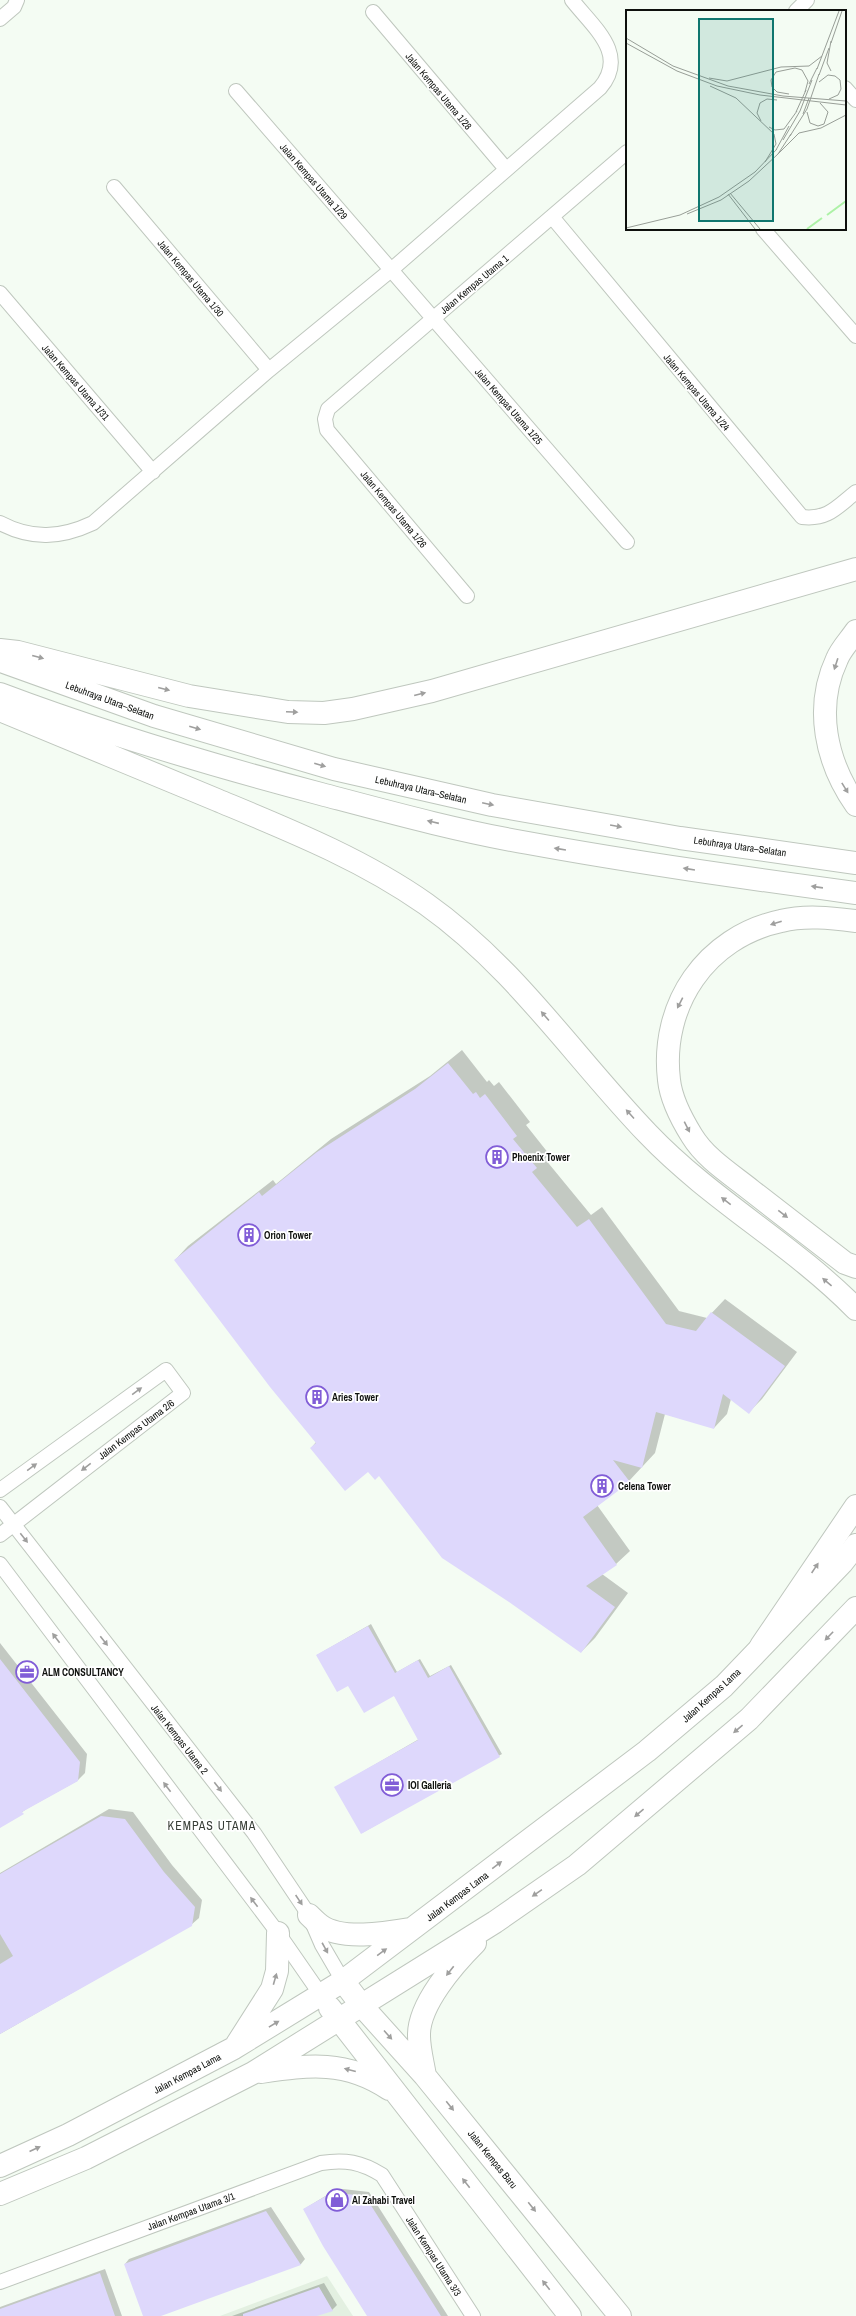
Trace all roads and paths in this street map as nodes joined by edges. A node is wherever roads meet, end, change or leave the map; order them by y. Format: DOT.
graph roads {
  1 [pos="572,0"];
  2 [pos="807,0"];
  3 [pos="15,4"];
  4 [pos="797,10"];
  5 [pos="373,12"];
  6 [pos="0,19"];
  7 [pos="846,89"];
  8 [pos="236,91"];
  9 [pos="856,100"];
  10 [pos="626,153"];
  11 [pos="506,169"];
  12 [pos="114,187"];
  13 [pos="553,218"];
  14 [pos="764,230"];
  15 [pos="391,270"];
  16 [pos="0,293"];
  17 [pos="434,319"];
  18 [pos="856,336"];
  19 [pos="269,370"];
  20 [pos="325,419"];
  21 [pos="153,472"];
  22 [pos="856,492"];
  23 [pos="0,523"];
  24 [pos="627,542"];
  25 [pos="856,569"];
  26 [pos="467,596"];
  27 [pos="856,631"];
  28 [pos="0,650"];
  29 [pos="0,660"];
  30 [pos="0,694"];
  31 [pos="0,710"];
  32 [pos="856,805"];
  33 [pos="856,863"];
  34 [pos="856,892"];
  35 [pos="856,921"];
  36 [pos="856,1267"];
  37 [pos="856,1309"];
  38 [pos="0,1490"];
  39 [pos="856,1506"];
  40 [pos="0,1507"];
  41 [pos="13,1524"];
  42 [pos="0,1535"];
  43 [pos="856,1545"];
  44 [pos="0,1564"];
  45 [pos="856,1608"];
  46 [pos="761,1646"];
  47 [pos="309,1914"];
  48 [pos="495,1922"];
  49 [pos="414,1928"];
  50 [pos="278,1933"];
  51 [pos="343,1981"];
  52 [pos="321,1995"];
  53 [pos="362,2006"];
  54 [pos="339,2020"];
  55 [pos="234,2048"];
  56 [pos="253,2073"];
  57 [pos="425,2076"];
  58 [pos="396,2094"];
  59 [pos="0,2166"];
  60 [pos="382,2176"];
  61 [pos="0,2194"];
  62 [pos="0,2282"];
  63 [pos="473,2316"];
  64 [pos="570,2316"];
  65 [pos="620,2316"];
  1 -- 11 [label="street"];
  2 -- 4 [label="street"];
  3 -- 6 [label="street"];
  5 -- 11 [label="street, Jalan Kempas Utama 1/28"];
  7 -- 9 [label="street"];
  8 -- 15 [label="street, Jalan Kempas Utama 1/29"];
  10 -- 13 [label="street, Jalan Kempas Utama 1"];
  11 -- 15 [label="street"];
  12 -- 19 [label="street, Jalan Kempas Utama 1/30"];
  13 -- 17 [label="street, Jalan Kempas Utama 1"];
  13 -- 22 [label="street, Jalan Kempas Utama 1/24"];
  14 -- 18 [label="street"];
  15 -- 17 [label="street, Jalan Kempas Utama 1/25"];
  15 -- 19 [label="street"];
  16 -- 21 [label="street, Jalan Kempas Utama 1/31"];
  17 -- 20 [label="street, Jalan Kempas Utama 1"];
  17 -- 24 [label="street, Jalan Kempas Utama 1/25"];
  19 -- 21 [label="street"];
  20 -- 26 [label="street, Jalan Kempas Utama 1/26"];
  21 -- 23 [label="street"];
  28 -- 25 [label="main road, one-way"];
  27 -- 32 [label="main road, one-way"];
  29 -- 33 [label="main road, Lebuhraya Utara–Selatan, one-way"];
  34 -- 30 [label="main road, one-way"];
  37 -- 31 [label="main road, one-way"];
  35 -- 36 [label="main road, one-way"];
  38 -- 41 [label="street, Jalan Kempas Utama 2/6, one-way"];
  46 -- 39 [label="main road, one-way"];
  40 -- 41 [label="street, Jalan Kempas Utama 2"];
  41 -- 42 [label="street, Jalan Kempas Utama 2/6"];
  41 -- 47 [label="street, Jalan Kempas Utama 2, one-way"];
  43 -- 46 [label="main road, Jalan Kempas Lama"];
  50 -- 44 [label="street, one-way"];
  45 -- 48 [label="main road, one-way"];
  49 -- 46 [label="main road, Jalan Kempas Lama, one-way"];
  47 -- 49 [label="main road"];
  47 -- 51 [label="street, Jalan Kempas Utama 2, one-way"];
  48 -- 53 [label="main road"];
  48 -- 57 [label="main road, one-way"];
  51 -- 49 [label="main road, Jalan Kempas Lama, one-way"];
  50 -- 52 [label="street"];
  55 -- 50 [label="main road, one-way"];
  51 -- 52 [label="main road, Jalan Kempas Lama"];
  51 -- 53 [label="main road, Jalan Kempas Baru"];
  52 -- 54 [label="main road"];
  55 -- 52 [label="main road, Jalan Kempas Lama, one-way"];
  53 -- 54 [label="main road"];
  53 -- 57 [label="main road, Jalan Kempas Baru, one-way"];
  54 -- 56 [label="main road"];
  54 -- 58 [label="main road"];
  59 -- 55 [label="main road, Jalan Kempas Lama, one-way"];
  58 -- 56 [label="main road, one-way"];
  56 -- 61 [label="main road"];
  57 -- 65 [label="main road, Jalan Kempas Baru, one-way"];
  64 -- 58 [label="main road, one-way"];
  60 -- 62 [label="street, Jalan Kempas Utama 3/1"];
  60 -- 63 [label="street, Jalan Kempas Utama 3/3"];
}
